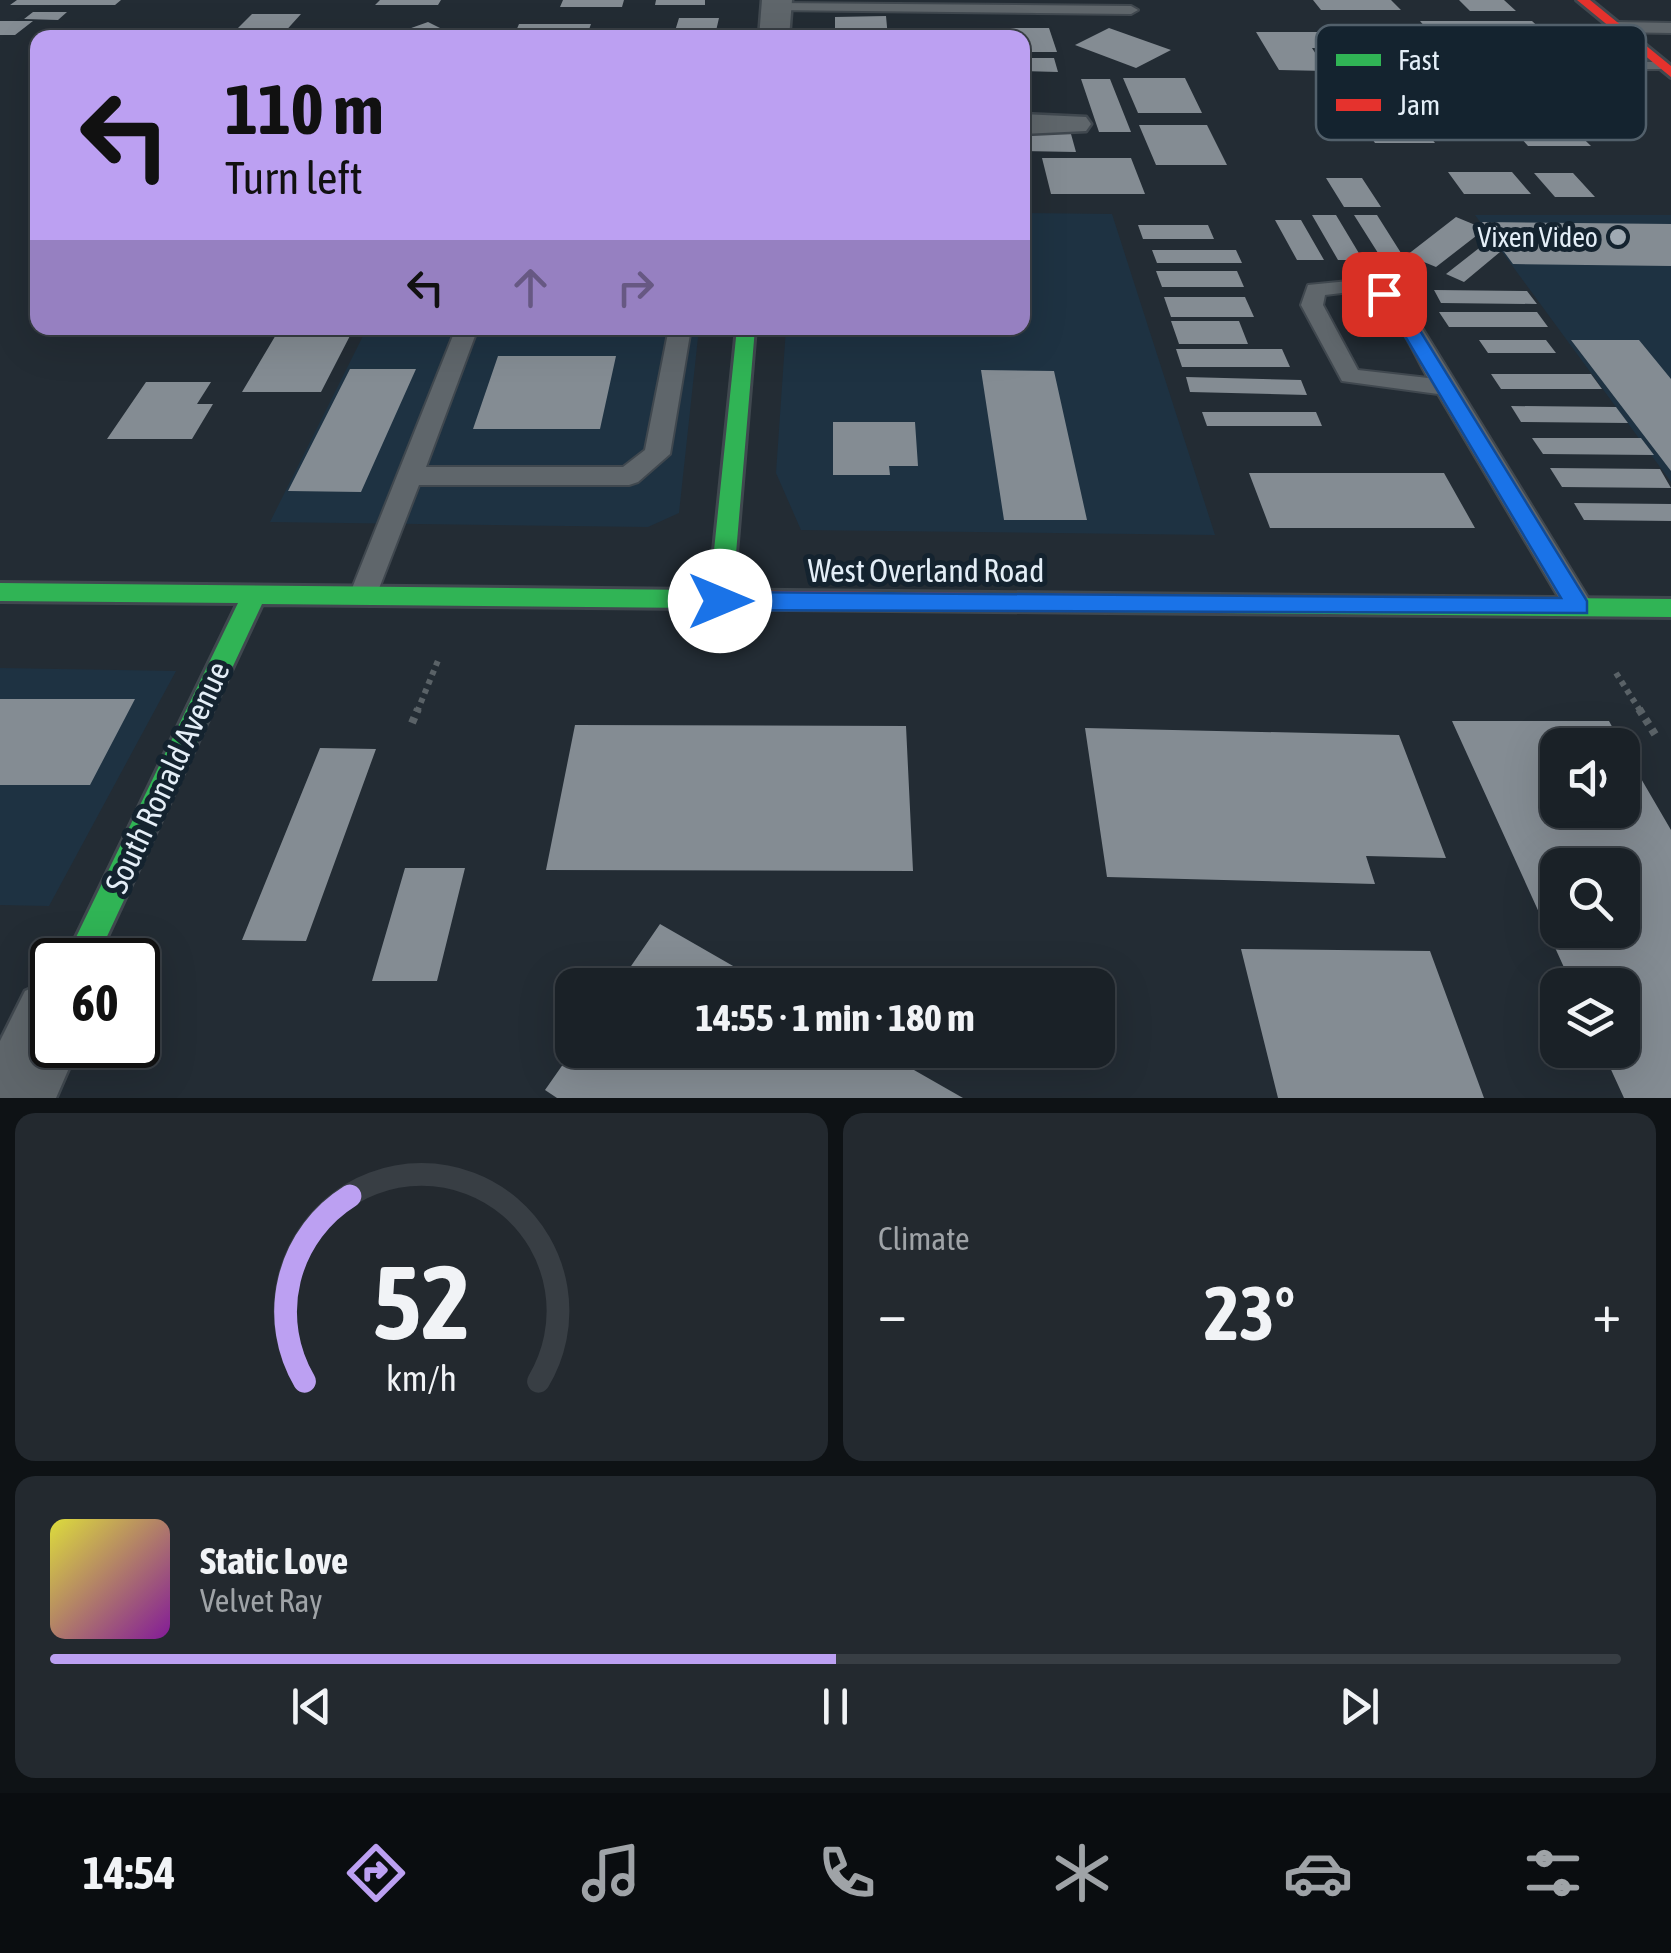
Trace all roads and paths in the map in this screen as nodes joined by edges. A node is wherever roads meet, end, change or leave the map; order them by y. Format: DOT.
graph roads {
  1 [pos="1583,0"];
  2 [pos="1131,10"];
  3 [pos="776,15"];
  4 [pos="1614,25"];
  5 [pos="1646,28"];
  6 [pos="1671,28"];
  7 [pos="1646,52"];
  8 [pos="1667,70"];
  9 [pos="1030,124"];
  10 [pos="1074,124"];
  11 [pos="464,335"];
  12 [pos="679,335"];
  13 [pos="745,335"];
  14 [pos="1446,388"];
  15 [pos="410,476"];
  16 [pos="0,592"];
  17 [pos="254,595"];
  18 [pos="362,596"];
  19 [pos="720,601"];
  20 [pos="1579,607"];
  21 [pos="1671,608"];
  22 [pos="439,658"];
  23 [pos="1616,673"];
  24 [pos="412,723"];
  25 [pos="1658,739"];
  26 [pos="90,938"];
  27 [pos="30,1064"];
  28 [pos="14,1098"];
  1 -- 4 [label="main road"];
  2 -- 3 [label="lane"];
  5 -- 6 [label="lane"];
  7 -- 8 [label="main road"];
  9 -- 10 [label="street"];
  11 -- 15 [label="lane"];
  12 -- 15 [label="lane"];
  13 -- 19 [label="main road"];
  14 -- 14 [label="lane"];
  14 -- 20 [label="lane"];
  15 -- 18 [label="lane"];
  16 -- 17 [label="main road, West Overland Road"];
  17 -- 18 [label="main road, West Overland Road"];
  17 -- 26 [label="main road, South Ronald Avenue"];
  18 -- 19 [label="main road, West Overland Road"];
  19 -- 20 [label="main road, West Overland Road"];
  20 -- 21 [label="main road, West Overland Road"];
  22 -- 24 [label="path"];
  23 -- 25 [label="path"];
  27 -- 28 [label="street"];
}
